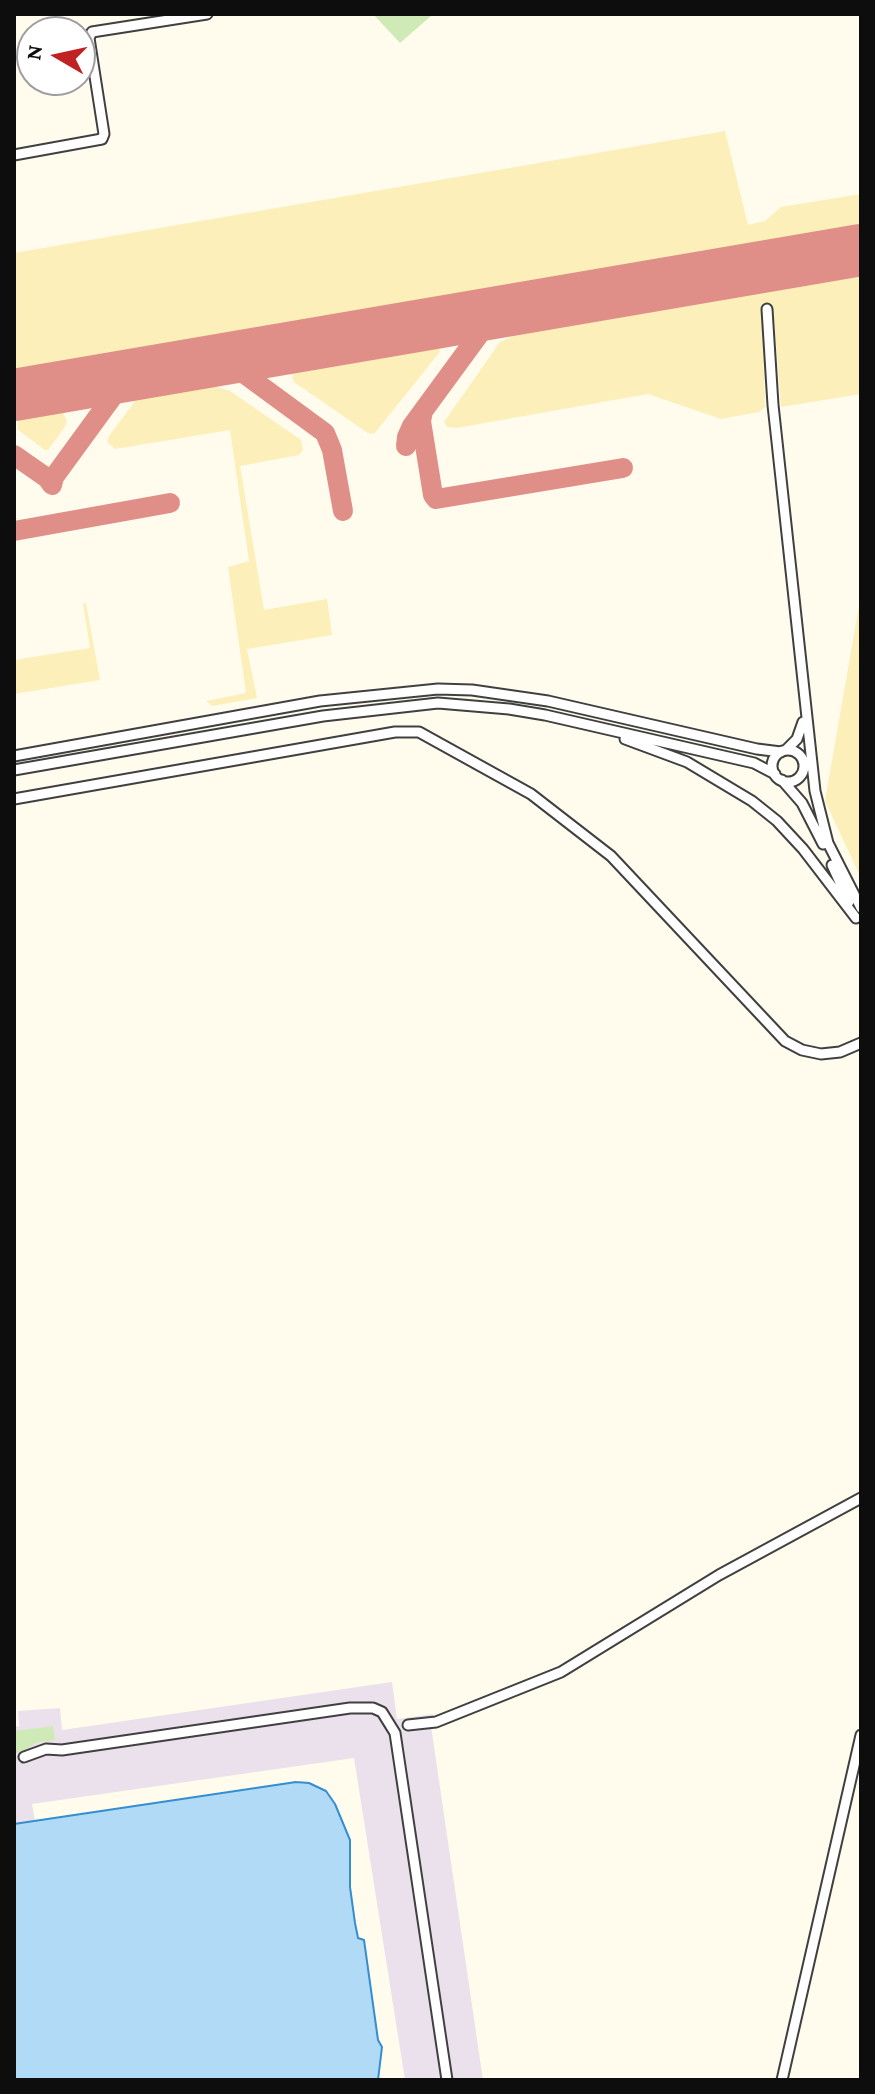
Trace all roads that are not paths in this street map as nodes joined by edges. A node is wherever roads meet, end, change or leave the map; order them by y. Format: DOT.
graph roads {
  1 [pos="207,14"];
  2 [pos="14,155"];
  3 [pos="767,309"];
  4 [pos="804,710"];
  5 [pos="545,715"];
  6 [pos="808,736"];
  7 [pos="784,751"];
  8 [pos="14,756"];
  9 [pos="804,764"];
  10 [pos="14,770"];
  11 [pos="778,777"];
  12 [pos="815,791"];
  13 [pos="14,799"];
  14 [pos="861,908"];
  15 [pos="858,922"];
  16 [pos="861,1043"];
  17 [pos="861,1498"];
  18 [pos="408,1725"];
  19 [pos="861,1735"];
  20 [pos="24,1757"];
  21 [pos="447,2080"];
  22 [pos="782,2080"];
  1 -- 2 [label="street"];
  3 -- 4 [label="street"];
  4 -- 6 [label="street"];
  4 -- 7 [label="street"];
  5 -- 10 [label="street"];
  5 -- 11 [label="street"];
  5 -- 15 [label="street"];
  6 -- 9 [label="street"];
  6 -- 12 [label="street"];
  7 -- 8 [label="street"];
  7 -- 9 [label="street"];
  7 -- 11 [label="street"];
  9 -- 11 [label="street"];
  9 -- 12 [label="street"];
  11 -- 15 [label="street"];
  12 -- 14 [label="street"];
  13 -- 16 [label="street"];
  17 -- 18 [label="street"];
  19 -- 22 [label="street"];
  20 -- 21 [label="street"];
}
